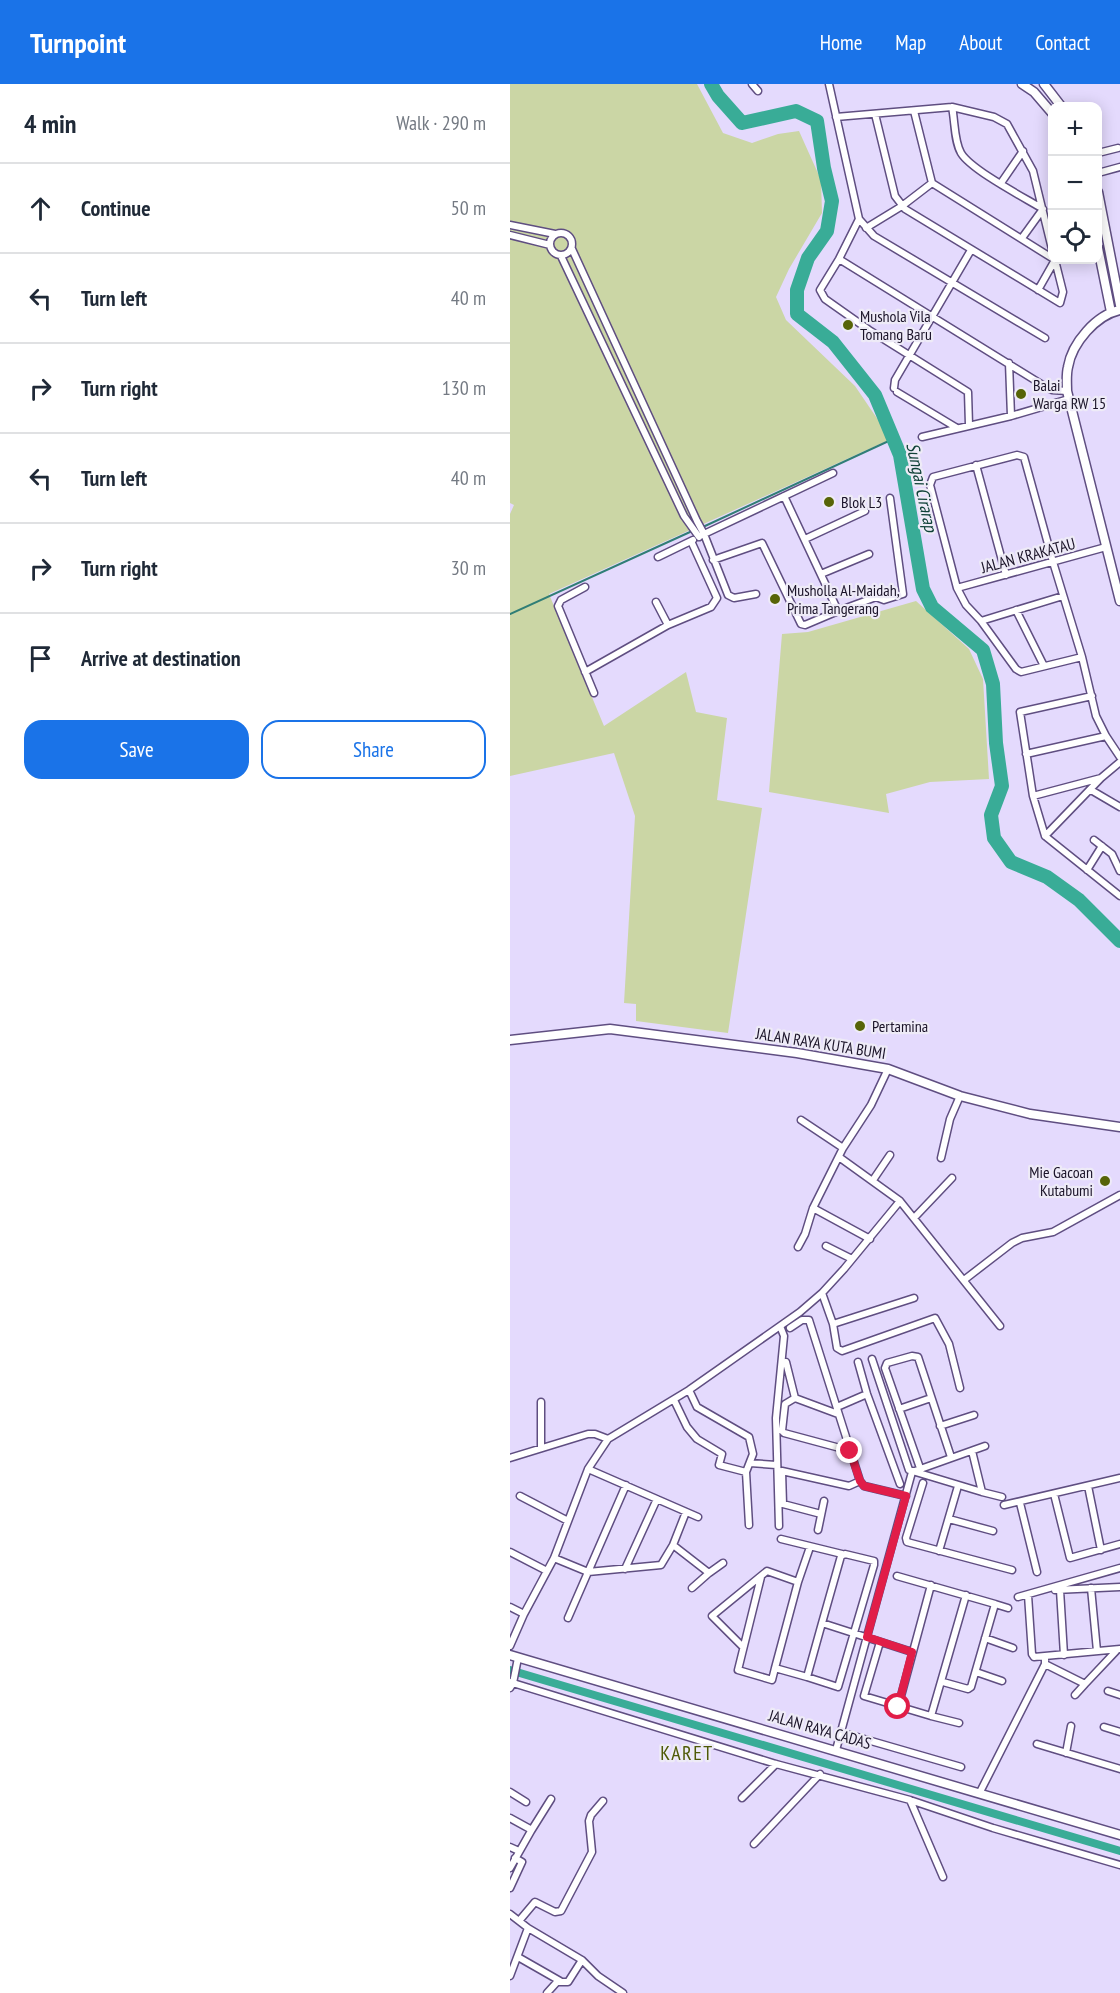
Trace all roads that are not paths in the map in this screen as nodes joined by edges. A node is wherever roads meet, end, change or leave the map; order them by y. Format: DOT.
graph roads {
  1 [pos="752,84"];
  2 [pos="829,84"];
  3 [pos="1022,84"];
  4 [pos="1043,84"];
  5 [pos="758,91"];
  6 [pos="1034,92"];
  7 [pos="1058,102"];
  8 [pos="952,107"];
  9 [pos="1048,107"];
  10 [pos="914,111"];
  11 [pos="875,114"];
  12 [pos="836,117"];
  13 [pos="1118,147"];
  14 [pos="1023,151"];
  15 [pos="1102,152"];
  16 [pos="1120,167"];
  17 [pos="1102,172"];
  18 [pos="933,183"];
  19 [pos="1001,183"];
  20 [pos="902,206"];
  21 [pos="1043,209"];
  22 [pos="1102,209"];
  23 [pos="859,219"];
  24 [pos="510,225"];
  25 [pos="866,228"];
  26 [pos="1048,229"];
  27 [pos="555,234"];
  28 [pos="510,235"];
  29 [pos="1022,238"];
  30 [pos="550,245"];
  31 [pos="572,249"];
  32 [pos="971,250"];
  33 [pos="1048,255"];
  34 [pos="561,256"];
  35 [pos="839,259"];
  36 [pos="1102,263"];
  37 [pos="1051,264"];
  38 [pos="1055,264"];
  39 [pos="1118,276"];
  40 [pos="952,281"];
  41 [pos="1038,290"];
  42 [pos="1120,305"];
  43 [pos="1115,311"];
  44 [pos="931,317"];
  45 [pos="1045,338"];
  46 [pos="909,355"];
  47 [pos="1009,363"];
  48 [pos="1068,395"];
  49 [pos="1011,416"];
  50 [pos="969,425"];
  51 [pos="957,428"];
  52 [pos="922,437"];
  53 [pos="976,465"];
  54 [pos="833,473"];
  55 [pos="784,496"];
  56 [pos="890,498"];
  57 [pos="865,511"];
  58 [pos="702,535"];
  59 [pos="805,539"];
  60 [pos="691,541"];
  61 [pos="1106,547"];
  62 [pos="869,554"];
  63 [pos="658,557"];
  64 [pos="713,560"];
  65 [pos="1053,562"];
  66 [pos="821,574"];
  67 [pos="1006,574"];
  68 [pos="585,587"];
  69 [pos="957,588"];
  70 [pos="756,594"];
  71 [pos="1063,596"];
  72 [pos="1120,601"];
  73 [pos="656,602"];
  74 [pos="1016,610"];
  75 [pos="838,611"];
  76 [pos="981,621"];
  77 [pos="668,626"];
  78 [pos="1082,657"];
  79 [pos="1044,666"];
  80 [pos="585,672"];
  81 [pos="594,693"];
  82 [pos="1092,696"];
  83 [pos="1106,736"];
  84 [pos="1026,754"];
  85 [pos="1120,757"];
  86 [pos="1120,762"];
  87 [pos="1101,778"];
  88 [pos="1091,790"];
  89 [pos="1033,796"];
  90 [pos="1120,807"];
  91 [pos="1044,836"];
  92 [pos="1094,840"];
  93 [pos="1102,846"];
  94 [pos="1087,870"];
  95 [pos="1120,871"];
  96 [pos="1120,896"];
  97 [pos="510,1040"];
  98 [pos="888,1069"];
  99 [pos="960,1096"];
  100 [pos="801,1120"];
  101 [pos="1120,1127"];
  102 [pos="843,1148"];
  103 [pos="890,1155"];
  104 [pos="839,1157"];
  105 [pos="941,1158"];
  106 [pos="952,1178"];
  107 [pos="873,1180"];
  108 [pos="1120,1195"];
  109 [pos="900,1201"];
  110 [pos="813,1208"];
  111 [pos="914,1218"];
  112 [pos="870,1239"];
  113 [pos="826,1246"];
  114 [pos="798,1247"];
  115 [pos="852,1259"];
  116 [pos="964,1280"];
  117 [pos="822,1293"];
  118 [pos="914,1298"];
  119 [pos="833,1324"];
  120 [pos="780,1326"];
  121 [pos="1000,1326"];
  122 [pos="790,1328"];
  123 [pos="872,1359"];
  124 [pos="786,1362"];
  125 [pos="858,1362"];
  126 [pos="960,1388"];
  127 [pos="689,1390"];
  128 [pos="867,1394"];
  129 [pos="795,1398"];
  130 [pos="931,1398"];
  131 [pos="674,1400"];
  132 [pos="541,1402"];
  133 [pos="899,1409"];
  134 [pos="838,1410"];
  135 [pos="974,1415"];
  136 [pos="940,1426"];
  137 [pos="608,1439"];
  138 [pos="986,1446"];
  139 [pos="542,1448"];
  140 [pos="850,1451"];
  141 [pos="972,1451"];
  142 [pos="951,1457"];
  143 [pos="510,1458"];
  144 [pos="750,1463"];
  145 [pos="776,1465"];
  146 [pos="920,1468"];
  147 [pos="588,1469"];
  148 [pos="746,1472"];
  149 [pos="912,1472"];
  150 [pos="1120,1478"];
  151 [pos="860,1481"];
  152 [pos="923,1482"];
  153 [pos="900,1484"];
  154 [pos="626,1485"];
  155 [pos="958,1485"];
  156 [pos="1088,1486"];
  157 [pos="982,1492"];
  158 [pos="1054,1494"];
  159 [pos="520,1496"];
  160 [pos="906,1496"];
  161 [pos="1002,1497"];
  162 [pos="657,1499"];
  163 [pos="824,1501"];
  164 [pos="1020,1503"];
  165 [pos="1004,1505"];
  166 [pos="686,1512"];
  167 [pos="821,1514"];
  168 [pos="698,1517"];
  169 [pos="949,1519"];
  170 [pos="568,1521"];
  171 [pos="749,1525"];
  172 [pos="779,1526"];
  173 [pos="818,1530"];
  174 [pos="993,1531"];
  175 [pos="781,1539"];
  176 [pos="1120,1544"];
  177 [pos="673,1545"];
  178 [pos="810,1546"];
  179 [pos="1101,1550"];
  180 [pos="939,1551"];
  181 [pos="510,1552"];
  182 [pos="842,1554"];
  183 [pos="554,1558"];
  184 [pos="723,1563"];
  185 [pos="1120,1568"];
  186 [pos="625,1569"];
  187 [pos="1012,1570"];
  188 [pos="547,1571"];
  189 [pos="588,1572"];
  190 [pos="1037,1572"];
  191 [pos="709,1573"];
  192 [pos="761,1576"];
  193 [pos="897,1576"];
  194 [pos="798,1582"];
  195 [pos="931,1585"];
  196 [pos="1120,1587"];
  197 [pos="692,1588"];
  198 [pos="1091,1588"];
  199 [pos="1045,1590"];
  200 [pos="1060,1590"];
  201 [pos="1028,1594"];
  202 [pos="966,1595"];
  203 [pos="1018,1597"];
  204 [pos="995,1604"];
  205 [pos="510,1607"];
  206 [pos="1008,1608"];
  207 [pos="524,1614"];
  208 [pos="567,1618"];
  209 [pos="822,1623"];
  210 [pos="855,1632"];
  211 [pos="867,1637"];
  212 [pos="985,1638"];
  213 [pos="880,1642"];
  214 [pos="510,1646"];
  215 [pos="743,1647"];
  216 [pos="1013,1648"];
  217 [pos="1119,1649"];
  218 [pos="1096,1651"];
  219 [pos="912,1652"];
  220 [pos="1064,1655"];
  221 [pos="1045,1656"];
  222 [pos="515,1658"];
  223 [pos="1045,1664"];
  224 [pos="775,1668"];
  225 [pos="976,1672"];
  226 [pos="807,1677"];
  227 [pos="1002,1681"];
  228 [pos="943,1682"];
  229 [pos="512,1683"];
  230 [pos="1084,1684"];
  231 [pos="1108,1691"];
  232 [pos="1075,1695"];
  233 [pos="1120,1695"];
  234 [pos="898,1707"];
  235 [pos="931,1716"];
  236 [pos="959,1723"];
  237 [pos="1071,1726"];
  238 [pos="1104,1727"];
  239 [pos="840,1732"];
  240 [pos="1120,1732"];
  241 [pos="1037,1744"];
  242 [pos="836,1750"];
  243 [pos="1066,1753"];
  244 [pos="776,1764"];
  245 [pos="961,1767"];
  246 [pos="1120,1769"];
  247 [pos="820,1774"];
  248 [pos="510,1792"];
  249 [pos="980,1792"];
  250 [pos="741,1798"];
  251 [pos="551,1799"];
  252 [pos="910,1800"];
  253 [pos="603,1801"];
  254 [pos="526,1802"];
  255 [pos="510,1818"];
  256 [pos="531,1831"];
  257 [pos="1120,1835"];
  258 [pos="754,1844"];
  259 [pos="510,1846"];
  260 [pos="519,1851"];
  261 [pos="515,1858"];
  262 [pos="1120,1865"];
  263 [pos="510,1868"];
  264 [pos="944,1876"];
  265 [pos="510,1888"];
  266 [pos="510,1914"];
  267 [pos="519,1922"];
  268 [pos="528,1928"];
  269 [pos="518,1957"];
  270 [pos="582,1960"];
  271 [pos="510,1976"];
  272 [pos="560,1981"];
  273 [pos="548,1993"];
  274 [pos="623,1993"];
  1 -- 5 [label="street"];
  2 -- 12 [label="street"];
  3 -- 6 [label="street"];
  4 -- 6 [label="street"];
  4 -- 7 [label="street"];
  6 -- 9 [label="street"];
  8 -- 10 [label="street"];
  8 -- 14 [label="street"];
  8 -- 19 [label="street"];
  10 -- 11 [label="street"];
  10 -- 18 [label="street"];
  11 -- 12 [label="street"];
  11 -- 20 [label="street"];
  12 -- 23 [label="street"];
  13 -- 15 [label="street"];
  14 -- 19 [label="street"];
  14 -- 21 [label="street"];
  16 -- 17 [label="street"];
  18 -- 20 [label="street"];
  18 -- 29 [label="street"];
  19 -- 21 [label="street"];
  20 -- 25 [label="street"];
  20 -- 32 [label="street"];
  21 -- 26 [label="street"];
  21 -- 29 [label="street"];
  22 -- 39 [label="street"];
  23 -- 25 [label="street"];
  23 -- 35 [label="street"];
  24 -- 27 [label="street"];
  25 -- 40 [label="street"];
  27 -- 30 [label="street"];
  27 -- 31 [label="street"];
  28 -- 30 [label="street"];
  29 -- 33 [label="street"];
  30 -- 34 [label="street"];
  31 -- 34 [label="street"];
  31 -- 58 [label="street"];
  32 -- 40 [label="street"];
  32 -- 41 [label="street"];
  34 -- 58 [label="street"];
  35 -- 44 [label="street"];
  35 -- 46 [label="street"];
  36 -- 43 [label="street"];
  37 -- 41 [label="street"];
  38 -- 41 [label="street"];
  39 -- 42 [label="street"];
  40 -- 44 [label="street"];
  40 -- 45 [label="street"];
  43 -- 48 [label="street"];
  44 -- 46 [label="street"];
  44 -- 47 [label="street"];
  46 -- 50 [label="street"];
  46 -- 51 [label="street"];
  47 -- 48 [label="street"];
  47 -- 49 [label="street"];
  48 -- 49 [label="street"];
  48 -- 61 [label="street"];
  49 -- 50 [label="street"];
  50 -- 51 [label="street"];
  51 -- 52 [label="street"];
  53 -- 65 [label="street"];
  53 -- 67 [label="street"];
  53 -- 69 [label="street"];
  54 -- 55 [label="street"];
  55 -- 58 [label="street"];
  55 -- 59 [label="street"];
  56 -- 75 [label="street"];
  57 -- 59 [label="street"];
  58 -- 60 [label="street"];
  58 -- 64 [label="street"];
  59 -- 66 [label="street"];
  60 -- 63 [label="street"];
  60 -- 77 [label="street"];
  61 -- 65 [label="street, JALAN KRAKATAU"];
  61 -- 72 [label="street"];
  62 -- 66 [label="street"];
  64 -- 70 [label="street"];
  64 -- 75 [label="street"];
  65 -- 67 [label="street, JALAN KRAKATAU"];
  65 -- 71 [label="street"];
  66 -- 75 [label="street"];
  67 -- 69 [label="street, JALAN KRAKATAU"];
  68 -- 80 [label="street"];
  69 -- 76 [label="street"];
  71 -- 74 [label="street"];
  71 -- 78 [label="street"];
  73 -- 77 [label="street"];
  74 -- 76 [label="street"];
  74 -- 79 [label="street"];
  76 -- 79 [label="street"];
  77 -- 80 [label="street"];
  78 -- 79 [label="street"];
  78 -- 82 [label="street"];
  80 -- 81 [label="street"];
  82 -- 83 [label="street"];
  82 -- 84 [label="street"];
  83 -- 84 [label="street"];
  83 -- 85 [label="street"];
  84 -- 89 [label="street"];
  86 -- 87 [label="street"];
  87 -- 88 [label="street"];
  87 -- 89 [label="street"];
  88 -- 90 [label="street"];
  88 -- 91 [label="street"];
  89 -- 91 [label="street"];
  91 -- 94 [label="street"];
  92 -- 93 [label="street"];
  93 -- 94 [label="street"];
  93 -- 95 [label="street"];
  94 -- 96 [label="street"];
  97 -- 98 [label="street, JALAN RAYA KUTA BUMI"];
  98 -- 99 [label="street, JALAN RAYA KUTA BUMI"];
  98 -- 102 [label="street"];
  99 -- 101 [label="street, JALAN RAYA KUTA BUMI"];
  99 -- 105 [label="street"];
  100 -- 102 [label="street"];
  102 -- 104 [label="street"];
  103 -- 107 [label="street"];
  104 -- 107 [label="street"];
  104 -- 110 [label="street"];
  106 -- 111 [label="street"];
  107 -- 109 [label="street"];
  108 -- 116 [label="street"];
  109 -- 111 [label="street"];
  109 -- 112 [label="street"];
  110 -- 112 [label="street"];
  110 -- 114 [label="street"];
  111 -- 116 [label="street"];
  112 -- 115 [label="street"];
  113 -- 115 [label="street"];
  115 -- 117 [label="street"];
  116 -- 121 [label="street"];
  117 -- 119 [label="street"];
  117 -- 120 [label="street"];
  118 -- 119 [label="street"];
  119 -- 126 [label="street"];
  120 -- 127 [label="street"];
  120 -- 145 [label="street"];
  122 -- 134 [label="street"];
  123 -- 149 [label="street"];
  124 -- 129 [label="street"];
  125 -- 128 [label="street"];
  127 -- 131 [label="street"];
  127 -- 144 [label="street"];
  128 -- 134 [label="street"];
  128 -- 153 [label="street"];
  129 -- 134 [label="street"];
  129 -- 140 [label="street"];
  130 -- 133 [label="street"];
  130 -- 133 [label="street"];
  130 -- 136 [label="street"];
  131 -- 137 [label="street"];
  131 -- 148 [label="street"];
  132 -- 139 [label="street"];
  133 -- 146 [label="street"];
  134 -- 140 [label="street"];
  135 -- 136 [label="street"];
  136 -- 142 [label="street"];
  137 -- 139 [label="street"];
  137 -- 147 [label="street"];
  138 -- 141 [label="street"];
  139 -- 143 [label="street"];
  140 -- 151 [label="street"];
  141 -- 142 [label="street"];
  141 -- 157 [label="street"];
  142 -- 146 [label="street"];
  144 -- 145 [label="street"];
  144 -- 148 [label="street"];
  145 -- 172 [label="street"];
  146 -- 149 [label="street"];
  147 -- 154 [label="street"];
  147 -- 170 [label="street"];
  148 -- 171 [label="street"];
  149 -- 155 [label="street"];
  149 -- 160 [label="street"];
  150 -- 156 [label="street"];
  151 -- 160 [label="street"];
  151 -- 167 [label="street"];
  152 -- 180 [label="street"];
  154 -- 162 [label="street"];
  154 -- 189 [label="street"];
  155 -- 157 [label="street"];
  155 -- 169 [label="street"];
  156 -- 158 [label="street"];
  156 -- 179 [label="street"];
  157 -- 161 [label="street"];
  158 -- 164 [label="street"];
  158 -- 179 [label="street"];
  159 -- 170 [label="street"];
  160 -- 211 [label="street"];
  162 -- 166 [label="street"];
  162 -- 186 [label="street"];
  163 -- 167 [label="street"];
  164 -- 165 [label="street"];
  164 -- 190 [label="street"];
  166 -- 168 [label="street"];
  166 -- 177 [label="street"];
  167 -- 173 [label="street"];
  169 -- 174 [label="street"];
  169 -- 180 [label="street"];
  170 -- 183 [label="street"];
  175 -- 178 [label="street"];
  176 -- 179 [label="street"];
  177 -- 186 [label="street"];
  177 -- 191 [label="street"];
  178 -- 182 [label="street"];
  178 -- 194 [label="street"];
  180 -- 187 [label="street"];
  181 -- 188 [label="street"];
  182 -- 209 [label="street"];
  182 -- 210 [label="street"];
  183 -- 188 [label="street"];
  183 -- 189 [label="street"];
  184 -- 191 [label="street"];
  185 -- 199 [label="street"];
  186 -- 189 [label="street"];
  188 -- 207 [label="street"];
  189 -- 208 [label="street"];
  191 -- 197 [label="street"];
  192 -- 194 [label="street"];
  192 -- 215 [label="street"];
  192 -- 215 [label="street"];
  193 -- 195 [label="street"];
  194 -- 224 [label="street"];
  195 -- 202 [label="street"];
  195 -- 219 [label="street"];
  196 -- 198 [label="street"];
  198 -- 200 [label="street"];
  198 -- 218 [label="street"];
  199 -- 200 [label="street"];
  199 -- 201 [label="street"];
  200 -- 220 [label="street"];
  201 -- 203 [label="street"];
  201 -- 221 [label="street"];
  202 -- 204 [label="street"];
  202 -- 228 [label="street"];
  204 -- 206 [label="street"];
  204 -- 212 [label="street"];
  205 -- 207 [label="street"];
  207 -- 214 [label="street"];
  209 -- 210 [label="street"];
  209 -- 226 [label="street"];
  210 -- 211 [label="street"];
  210 -- 226 [label="street"];
  211 -- 213 [label="street"];
  211 -- 239 [label="street"];
  212 -- 216 [label="street"];
  212 -- 225 [label="street"];
  213 -- 219 [label="street"];
  213 -- 234 [label="street"];
  215 -- 224 [label="street"];
  217 -- 218 [label="street"];
  217 -- 230 [label="street"];
  218 -- 220 [label="street"];
  219 -- 234 [label="street"];
  220 -- 221 [label="street"];
  221 -- 223 [label="street"];
  222 -- 229 [label="street"];
  222 -- 242 [label="street, JALAN RAYA CADAS"];
  223 -- 230 [label="street"];
  223 -- 249 [label="street"];
  224 -- 226 [label="street"];
  225 -- 227 [label="street"];
  225 -- 228 [label="street"];
  228 -- 235 [label="street"];
  229 -- 244 [label="street"];
  230 -- 232 [label="street"];
  231 -- 233 [label="street"];
  234 -- 235 [label="street"];
  235 -- 236 [label="street"];
  237 -- 243 [label="street"];
  238 -- 240 [label="street"];
  239 -- 242 [label="street"];
  239 -- 245 [label="street"];
  241 -- 243 [label="street"];
  242 -- 249 [label="street, JALAN RAYA CADAS"];
  243 -- 246 [label="street"];
  244 -- 247 [label="street"];
  244 -- 250 [label="street"];
  247 -- 252 [label="street"];
  247 -- 258 [label="street"];
  248 -- 254 [label="street"];
  249 -- 257 [label="street, JALAN RAYA CADAS"];
  251 -- 256 [label="street"];
  252 -- 262 [label="street"];
  252 -- 264 [label="street"];
  253 -- 267 [label="street"];
  255 -- 256 [label="street"];
  256 -- 260 [label="street"];
  259 -- 260 [label="street"];
  260 -- 261 [label="street"];
  261 -- 263 [label="street"];
  261 -- 265 [label="street"];
  266 -- 267 [label="street"];
  267 -- 268 [label="street"];
  268 -- 269 [label="street"];
  268 -- 270 [label="street"];
  269 -- 271 [label="street"];
  269 -- 272 [label="street"];
  270 -- 272 [label="street"];
  270 -- 274 [label="street"];
  272 -- 273 [label="street"];
}
